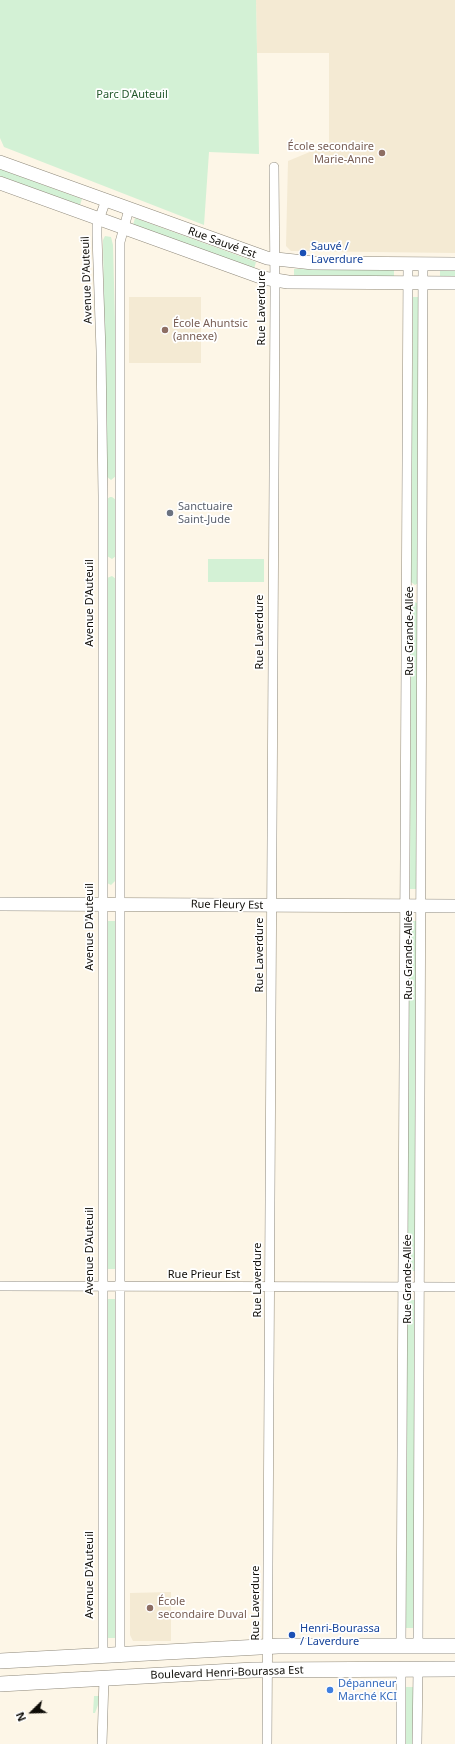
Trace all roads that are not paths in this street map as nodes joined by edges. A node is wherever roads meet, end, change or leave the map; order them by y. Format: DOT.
graph roads {
  1 [pos="0,162"];
  2 [pos="274,167"];
  3 [pos="0,183"];
  4 [pos="106,200"];
  5 [pos="129,209"];
  6 [pos="99,219"];
  7 [pos="123,228"];
  8 [pos="274,259"];
  9 [pos="408,264"];
  10 [pos="423,264"];
  11 [pos="455,264"];
  12 [pos="275,281"];
  13 [pos="423,283"];
  14 [pos="455,283"];
  15 [pos="408,284"];
  16 [pos="102,903"];
  17 [pos="120,903"];
  18 [pos="0,904"];
  19 [pos="272,905"];
  20 [pos="404,906"];
  21 [pos="421,906"];
  22 [pos="455,906"];
  23 [pos="0,1286"];
  24 [pos="102,1286"];
  25 [pos="120,1286"];
  26 [pos="270,1287"];
  27 [pos="404,1287"];
  28 [pos="420,1287"];
  29 [pos="455,1287"];
  30 [pos="455,1646"];
  31 [pos="268,1647"];
  32 [pos="402,1647"];
  33 [pos="418,1647"];
  34 [pos="103,1655"];
  35 [pos="120,1655"];
  36 [pos="0,1661"];
  37 [pos="401,1669"];
  38 [pos="418,1669"];
  39 [pos="455,1669"];
  40 [pos="268,1670"];
  41 [pos="104,1678"];
  42 [pos="0,1684"];
  43 [pos="102,1744"];
  44 [pos="267,1744"];
  45 [pos="401,1744"];
  46 [pos="418,1744"];
  1 -- 4 [label="main road, Rue Sauvé Est"];
  2 -- 8 [label="street, Rue Laverdure"];
  3 -- 6 [label="main road, Rue Sauvé Est"];
  4 -- 5 [label="main road, Rue Sauvé Est"];
  4 -- 6 [label="street, Avenue D'Auteuil"];
  5 -- 7 [label="street"];
  5 -- 8 [label="main road, Rue Sauvé Est"];
  6 -- 7 [label="main road, Rue Sauvé Est"];
  6 -- 16 [label="street, Avenue D'Auteuil"];
  7 -- 12 [label="main road, Rue Sauvé Est"];
  7 -- 17 [label="street"];
  8 -- 9 [label="main road, Rue Sauvé Est"];
  8 -- 12 [label="street, Rue Laverdure"];
  9 -- 10 [label="main road, Rue Sauvé Est"];
  9 -- 15 [label="street, Rue Grande-Allée"];
  10 -- 11 [label="main road, Rue Sauvé Est"];
  10 -- 13 [label="street, Rue Grande-Allée"];
  12 -- 15 [label="main road, Rue Sauvé Est"];
  12 -- 19 [label="street, Rue Laverdure"];
  13 -- 14 [label="main road, Rue Sauvé Est"];
  13 -- 15 [label="main road, Rue Sauvé Est"];
  13 -- 21 [label="street, Rue Grande-Allée"];
  15 -- 20 [label="street, Rue Grande-Allée"];
  16 -- 17 [label="main road, Rue Fleury Est"];
  16 -- 18 [label="main road, Rue Fleury Est"];
  16 -- 24 [label="street, Avenue D'Auteuil"];
  17 -- 19 [label="main road, Rue Fleury Est"];
  17 -- 25 [label="street"];
  19 -- 20 [label="main road, Rue Fleury Est"];
  19 -- 26 [label="street, Rue Laverdure"];
  20 -- 21 [label="main road, Rue Fleury Est"];
  20 -- 27 [label="street, Rue Grande-Allée"];
  21 -- 22 [label="main road, Rue Fleury Est"];
  21 -- 28 [label="street, Rue Grande-Allée"];
  23 -- 24 [label="street, Rue Prieur Est"];
  24 -- 25 [label="street, Rue Prieur Est"];
  24 -- 34 [label="street, Avenue D'Auteuil"];
  25 -- 26 [label="street, Rue Prieur Est"];
  25 -- 35 [label="street"];
  26 -- 27 [label="street, Rue Prieur Est"];
  26 -- 31 [label="street, Rue Laverdure"];
  27 -- 28 [label="street, Rue Prieur Est"];
  27 -- 32 [label="street, Rue Grande-Allée"];
  28 -- 29 [label="street, Rue Prieur Est"];
  28 -- 33 [label="street, Rue Grande-Allée"];
  30 -- 33 [label="main road, Boulevard Henri-Bourassa Est"];
  31 -- 32 [label="main road, Boulevard Henri-Bourassa Est"];
  31 -- 35 [label="main road, Boulevard Henri-Bourassa Est"];
  31 -- 40 [label="street, Rue Laverdure"];
  32 -- 33 [label="main road, Boulevard Henri-Bourassa Est"];
  34 -- 35 [label="main road, Boulevard Henri-Bourassa Est"];
  34 -- 36 [label="main road, Boulevard Henri-Bourassa Est"];
  37 -- 38 [label="main road, Boulevard Henri-Bourassa Est"];
  37 -- 40 [label="main road, Boulevard Henri-Bourassa Est"];
  37 -- 45 [label="street"];
  38 -- 39 [label="main road, Boulevard Henri-Bourassa Est"];
  38 -- 46 [label="street"];
  40 -- 41 [label="main road, Boulevard Henri-Bourassa Est"];
  40 -- 44 [label="street, Rue Laverdure"];
  41 -- 42 [label="main road, Boulevard Henri-Bourassa Est"];
  41 -- 43 [label="street"];
}
